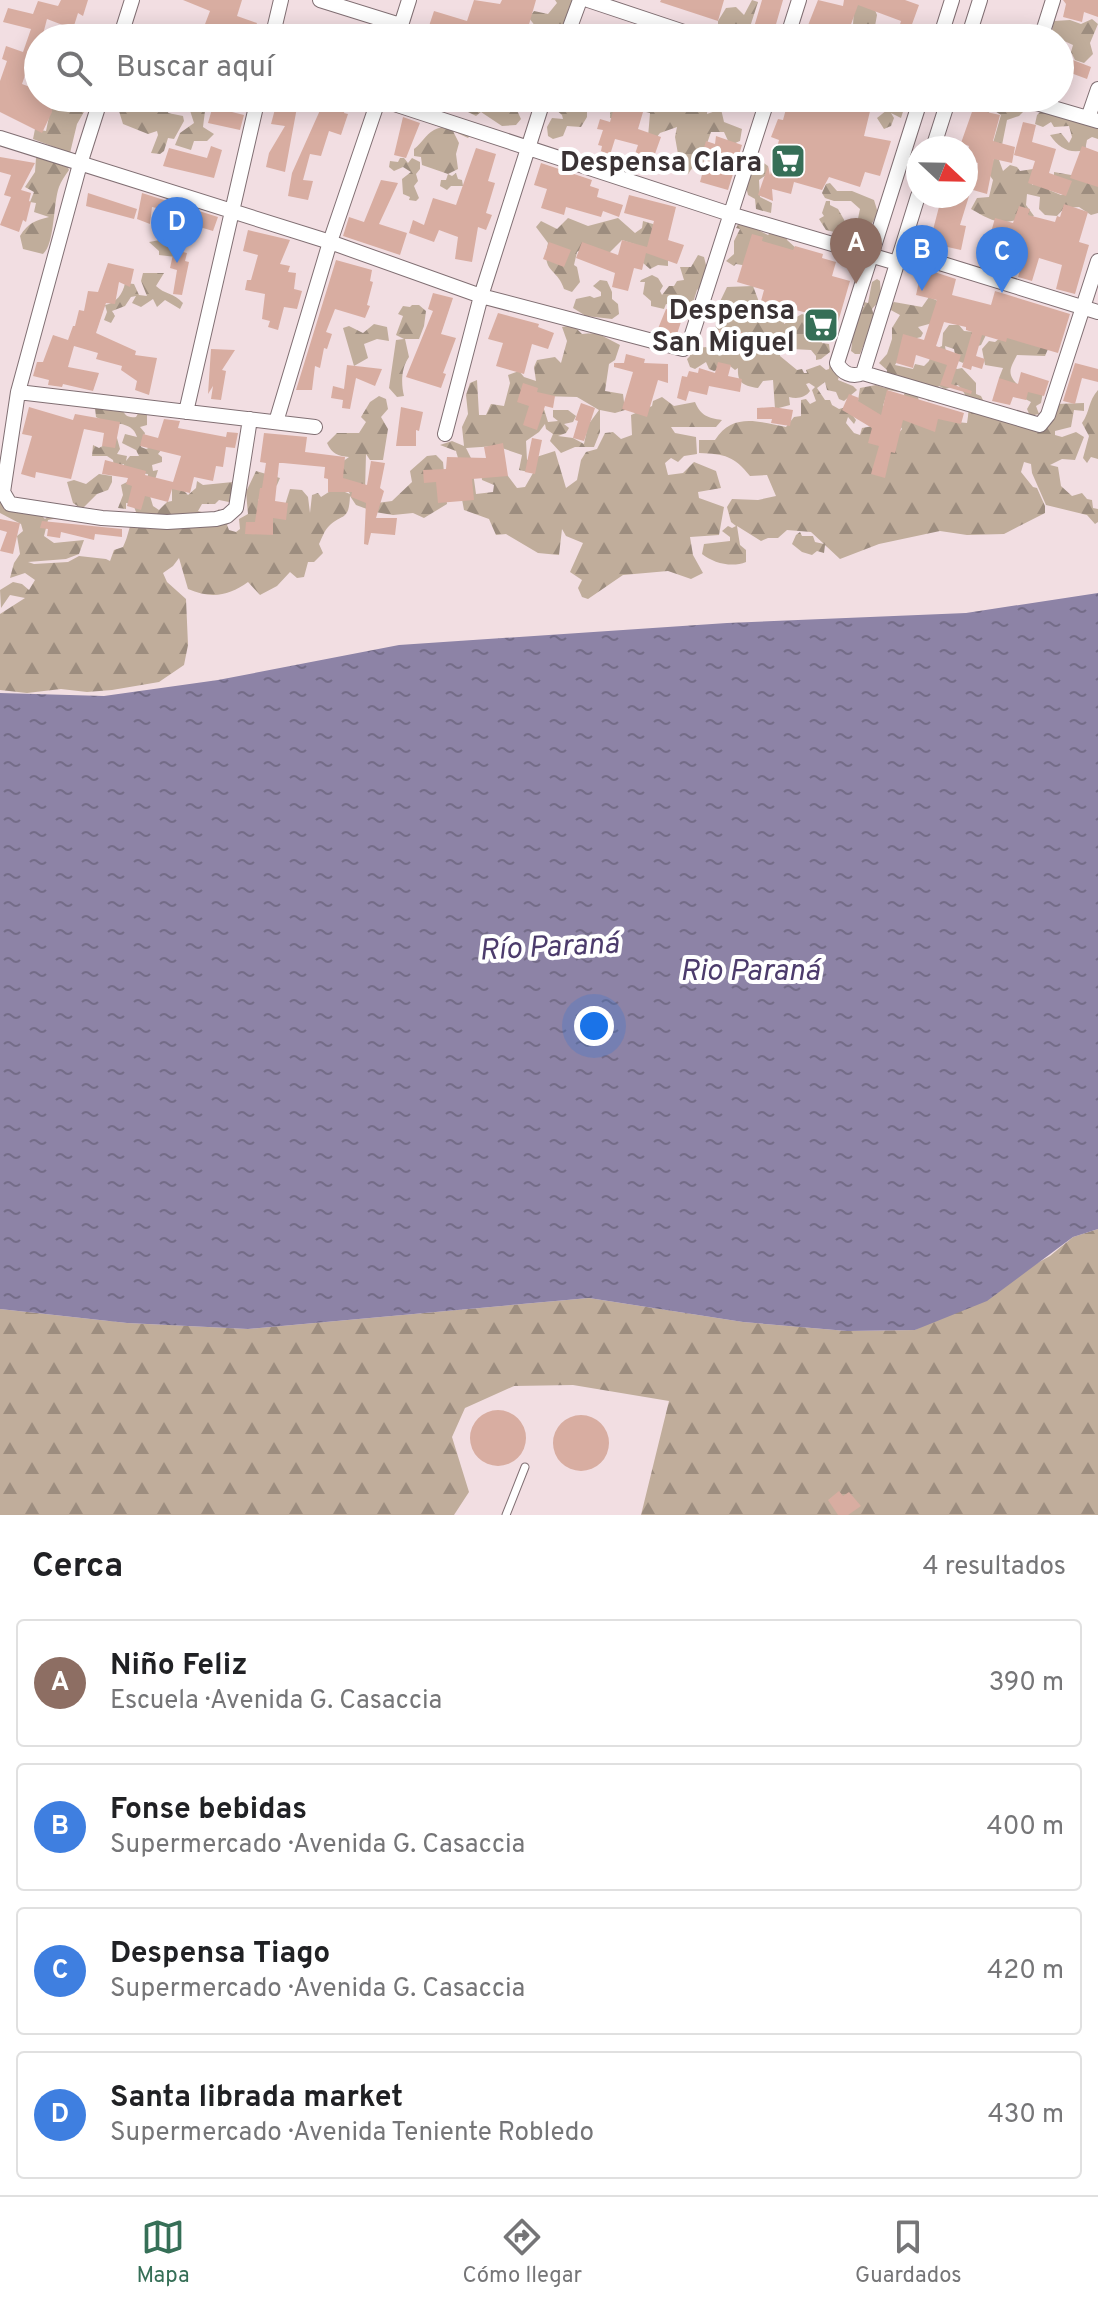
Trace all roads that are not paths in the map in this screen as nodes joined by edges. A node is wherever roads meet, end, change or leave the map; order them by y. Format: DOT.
graph roads {
  1 [pos="132,0"];
  2 [pos="281,0"];
  3 [pos="320,0"];
  4 [pos="409,0"];
  5 [pos="580,0"];
  6 [pos="588,0"];
  7 [pos="799,0"];
  8 [pos="952,0"];
  9 [pos="980,0"];
  10 [pos="1053,0"];
  11 [pos="124,24"];
  12 [pos="275,24"];
  13 [pos="378,24"];
  14 [pos="401,24"];
  15 [pos="571,24"];
  16 [pos="660,24"];
  17 [pos="791,24"];
  18 [pos="944,24"];
  19 [pos="972,24"];
  20 [pos="1045,24"];
  21 [pos="1098,89"];
  22 [pos="97,112"];
  23 [pos="255,112"];
  24 [pos="375,112"];
  25 [pos="420,112"];
  26 [pos="539,112"];
  27 [pos="763,112"];
  28 [pos="917,112"];
  29 [pos="945,112"];
  30 [pos="1068,112"];
  31 [pos="1093,119"];
  32 [pos="937,136"];
  33 [pos="0,138"];
  34 [pos="527,146"];
  35 [pos="80,164"];
  36 [pos="914,208"];
  37 [pos="232,211"];
  38 [pos="730,214"];
  39 [pos="330,242"];
  40 [pos="871,255"];
  41 [pos="899,257"];
  42 [pos="1098,261"];
  43 [pos="481,296"];
  44 [pos="1091,310"];
  45 [pos="863,373"];
  46 [pos="18,392"];
  47 [pos="186,412"];
  48 [pos="6,419"];
  49 [pos="250,419"];
  50 [pos="276,422"];
  51 [pos="315,427"];
  52 [pos="445,434"];
  53 [pos="525,1467"];
  54 [pos="506,1515"];
  1 -- 11 [label="street"];
  2 -- 12 [label="street"];
  3 -- 13 [label="street"];
  4 -- 14 [label="street"];
  5 -- 15 [label="street"];
  6 -- 16 [label="street"];
  7 -- 17 [label="street"];
  8 -- 18 [label="street"];
  9 -- 19 [label="street"];
  10 -- 20 [label="street"];
  21 -- 31 [label="street"];
  22 -- 35 [label="street"];
  23 -- 37 [label="street"];
  24 -- 39 [label="street"];
  25 -- 34 [label="street"];
  26 -- 34 [label="street"];
  27 -- 38 [label="street"];
  28 -- 40 [label="street"];
  29 -- 32 [label="street"];
  30 -- 31 [label="street"];
  33 -- 35 [label="street"];
  34 -- 38 [label="street"];
  34 -- 43 [label="street"];
  35 -- 37 [label="street"];
  35 -- 46 [label="street"];
  36 -- 41 [label="street"];
  37 -- 39 [label="street"];
  37 -- 47 [label="street"];
  38 -- 40 [label="street"];
  38 -- 43 [label="street"];
  39 -- 43 [label="street"];
  39 -- 50 [label="street"];
  40 -- 41 [label="street"];
  40 -- 45 [label="street"];
  41 -- 44 [label="street"];
  41 -- 45 [label="street"];
  42 -- 44 [label="street"];
  43 -- 52 [label="street"];
  44 -- 45 [label="street"];
  46 -- 47 [label="street"];
  46 -- 48 [label="street"];
  47 -- 49 [label="street"];
  48 -- 49 [label="street"];
  49 -- 50 [label="street"];
  50 -- 51 [label="street"];
  53 -- 54 [label="lane"];
}
